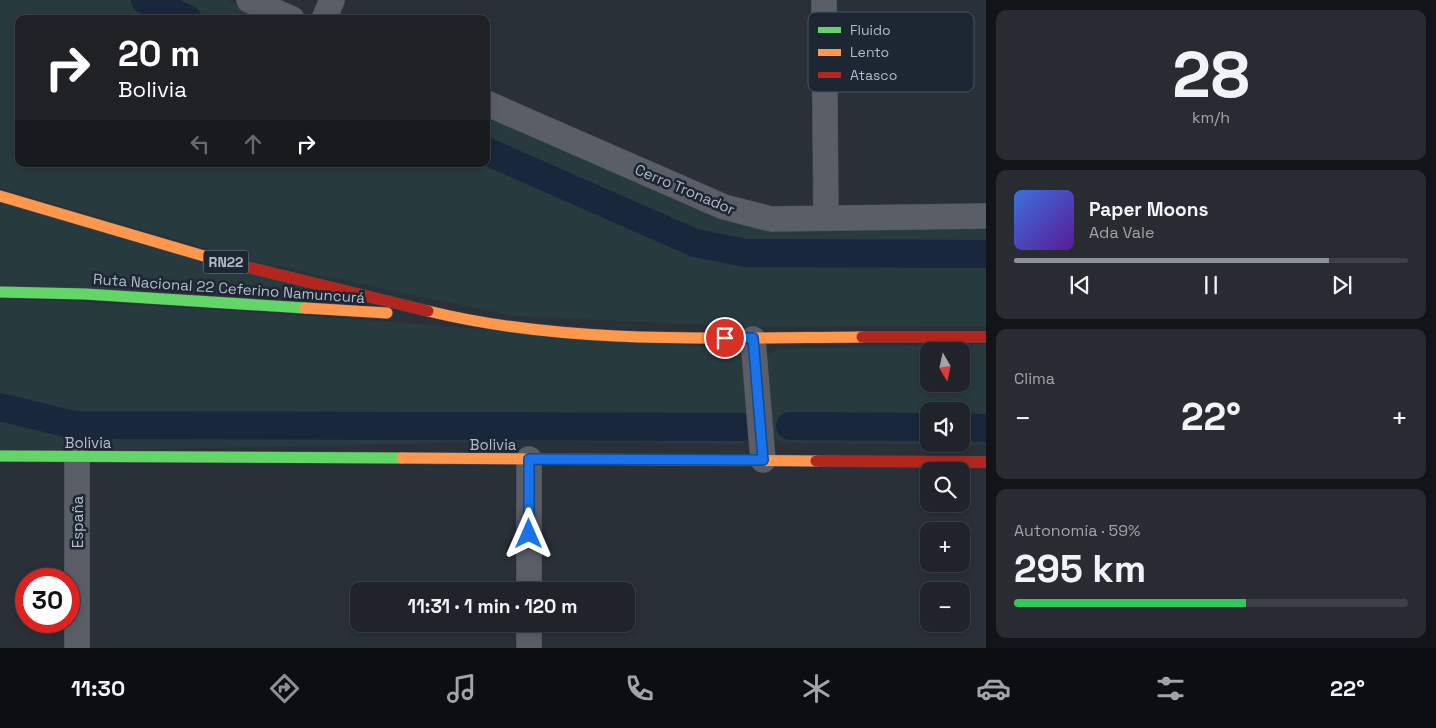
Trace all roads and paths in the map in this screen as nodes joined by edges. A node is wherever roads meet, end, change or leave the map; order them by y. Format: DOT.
graph roads {
  1 [pos="249,0"];
  2 [pos="332,0"];
  3 [pos="283,15"];
  4 [pos="326,15"];
  5 [pos="825,92"];
  6 [pos="490,106"];
  7 [pos="0,196"];
  8 [pos="986,216"];
  9 [pos="826,218"];
  10 [pos="0,292"];
  11 [pos="456,318"];
  12 [pos="986,337"];
  13 [pos="753,338"];
  14 [pos="0,456"];
  15 [pos="77,457"];
  16 [pos="529,459"];
  17 [pos="763,460"];
  18 [pos="986,462"];
  19 [pos="529,582"];
  20 [pos="529,632"];
  21 [pos="77,648"];
  22 [pos="529,648"];
  1 -- 3 [label="street"];
  2 -- 4 [label="street"];
  5 -- 9 [label="street"];
  6 -- 9 [label="street, Cerro Tronador"];
  7 -- 11 [label="main road, Ruta Nacional 22 Ceferino Namuncurá / RN22"];
  8 -- 9 [label="street, Cerro Tronador"];
  10 -- 11 [label="main road, Ruta Nacional 22 Ceferino Namuncurá / RN22"];
  11 -- 13 [label="main road, Ruta Nacional 22 Ceferino Namuncurá / RN22"];
  12 -- 13 [label="main road, Ruta Nacional 22 Ceferino Namuncurá / RN22"];
  13 -- 17 [label="street"];
  14 -- 15 [label="main road, Bolivia"];
  15 -- 16 [label="main road, Bolivia"];
  15 -- 21 [label="street, España"];
  16 -- 17 [label="main road, Bolivia"];
  16 -- 19 [label="street"];
  17 -- 18 [label="main road, Bolivia"];
  20 -- 22 [label="street"];
}
